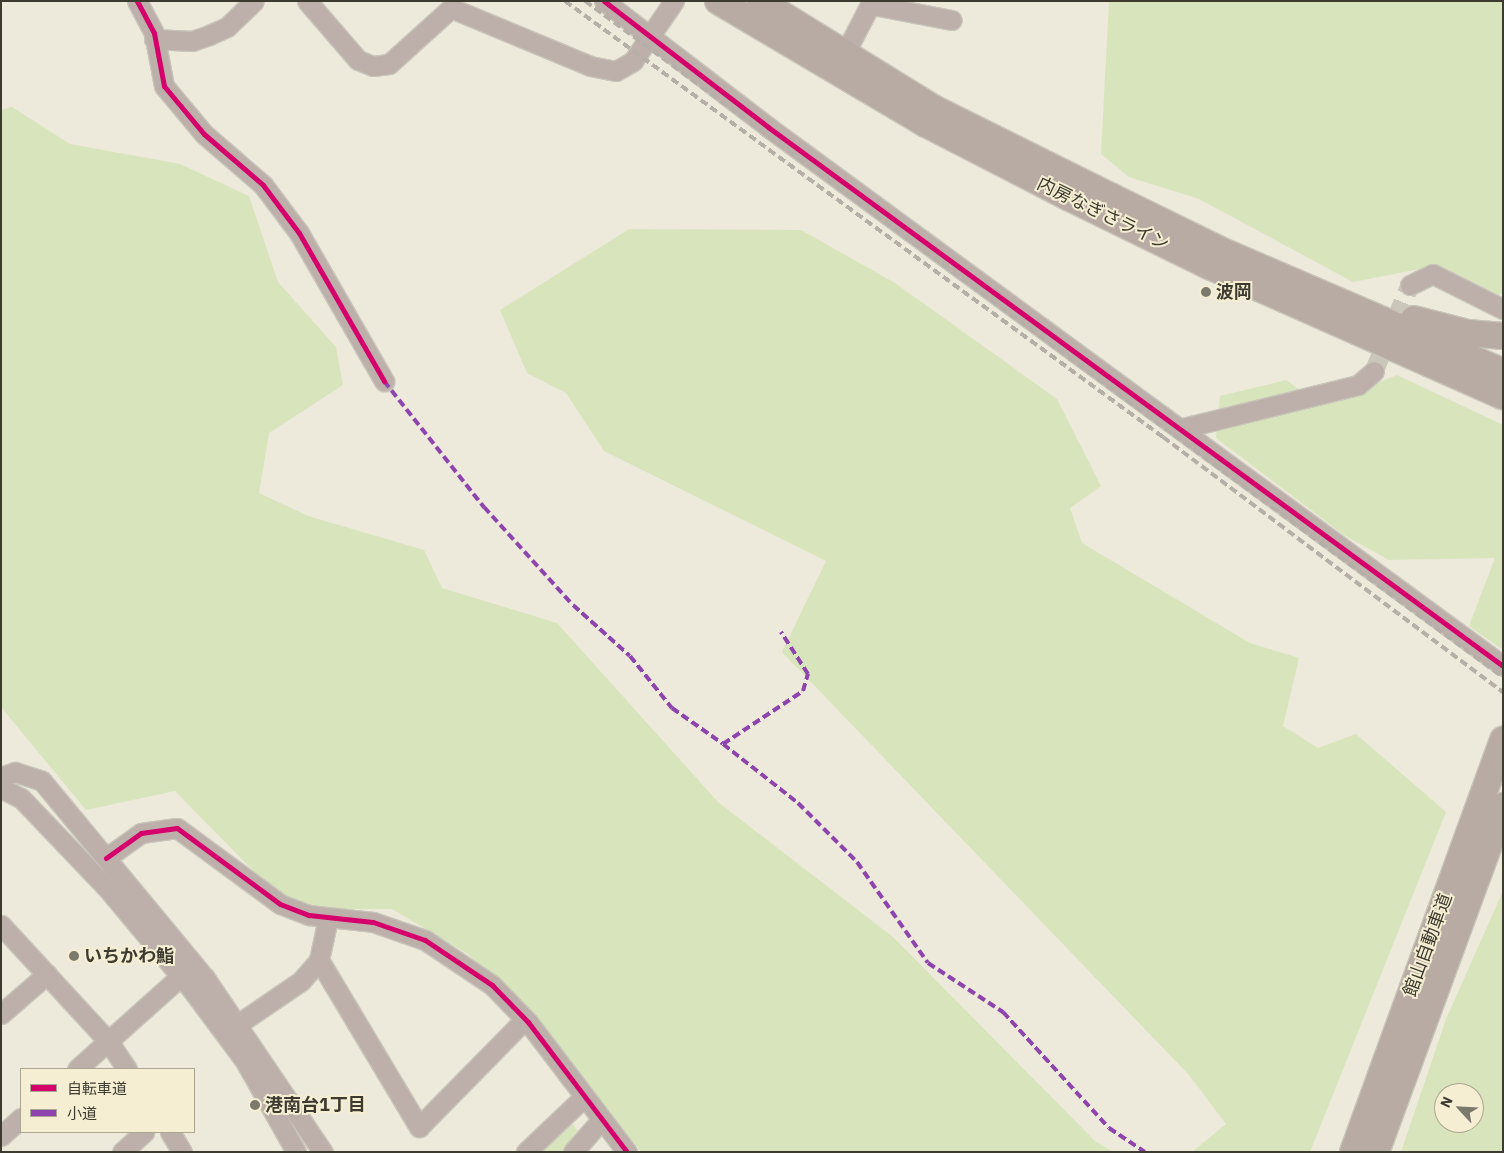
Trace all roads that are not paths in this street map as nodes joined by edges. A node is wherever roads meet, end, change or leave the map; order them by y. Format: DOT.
graph roads {
  1 [pos="137,1"];
  2 [pos="254,1"];
  3 [pos="307,1"];
  4 [pos="604,1"];
  5 [pos="674,1"];
  6 [pos="718,1"];
  7 [pos="760,1"];
  8 [pos="873,3"];
  9 [pos="952,20"];
  10 [pos="651,35"];
  11 [pos="154,38"];
  12 [pos="845,53"];
  13 [pos="1410,285"];
  14 [pos="1348,303"];
  15 [pos="1503,309"];
  16 [pos="1503,336"];
  17 [pos="1374,371"];
  18 [pos="1503,372"];
  19 [pos="384,381"];
  20 [pos="1503,396"];
  21 [pos="1182,428"];
  22 [pos="1503,666"];
  23 [pos="1503,739"];
  24 [pos="1,777"];
  25 [pos="1,788"];
  26 [pos="1503,806"];
  27 [pos="106,858"];
  28 [pos="1471,860"];
  29 [pos="328,918"];
  30 [pos="1,925"];
  31 [pos="319,960"];
  32 [pos="46,974"];
  33 [pos="181,976"];
  34 [pos="1,1014"];
  35 [pos="525,1019"];
  36 [pos="238,1024"];
  37 [pos="108,1042"];
  38 [pos="78,1068"];
  39 [pos="127,1068"];
  40 [pos="583,1098"];
  41 [pos="20,1119"];
  42 [pos="601,1120"];
  43 [pos="143,1133"];
  44 [pos="171,1133"];
  45 [pos="1,1136"];
  46 [pos="122,1152"];
  47 [pos="182,1152"];
  48 [pos="296,1152"];
  49 [pos="323,1152"];
  50 [pos="526,1152"];
  51 [pos="573,1152"];
  52 [pos="627,1152"];
  53 [pos="1353,1152"];
  54 [pos="1376,1152"];
  1 -- 11 [label="street"];
  2 -- 11 [label="street"];
  3 -- 10 [label="street"];
  4 -- 10 [label="street"];
  5 -- 10 [label="street"];
  6 -- 20 [label="highway, 内房なぎさライン"];
  7 -- 12 [label="highway, 内房なぎさライン"];
  8 -- 9 [label="street"];
  8 -- 12 [label="street"];
  10 -- 21 [label="street"];
  11 -- 19 [label="street"];
  12 -- 14 [label="highway, 内房なぎさライン"];
  13 -- 15 [label="street"];
  14 -- 16 [label="highway"];
  14 -- 18 [label="highway, 内房なぎさライン"];
  17 -- 21 [label="street"];
  21 -- 22 [label="street"];
  23 -- 28 [label="highway, 館山自動車道"];
  24 -- 27 [label="street"];
  25 -- 33 [label="street"];
  26 -- 28 [label="highway, 館山自動車道"];
  27 -- 29 [label="street"];
  27 -- 36 [label="street"];
  28 -- 53 [label="highway, 館山自動車道"];
  28 -- 54 [label="highway, 館山自動車道"];
  29 -- 31 [label="street"];
  29 -- 35 [label="street"];
  30 -- 32 [label="street"];
  31 -- 35 [label="street"];
  31 -- 36 [label="street"];
  32 -- 34 [label="street"];
  32 -- 37 [label="street"];
  33 -- 37 [label="street"];
  33 -- 48 [label="street"];
  35 -- 40 [label="street"];
  36 -- 49 [label="street"];
  37 -- 38 [label="street"];
  37 -- 39 [label="street"];
  40 -- 42 [label="street"];
  40 -- 50 [label="street"];
  41 -- 45 [label="street"];
  42 -- 51 [label="street"];
  42 -- 52 [label="street"];
  43 -- 46 [label="street"];
  44 -- 47 [label="street"];
}
